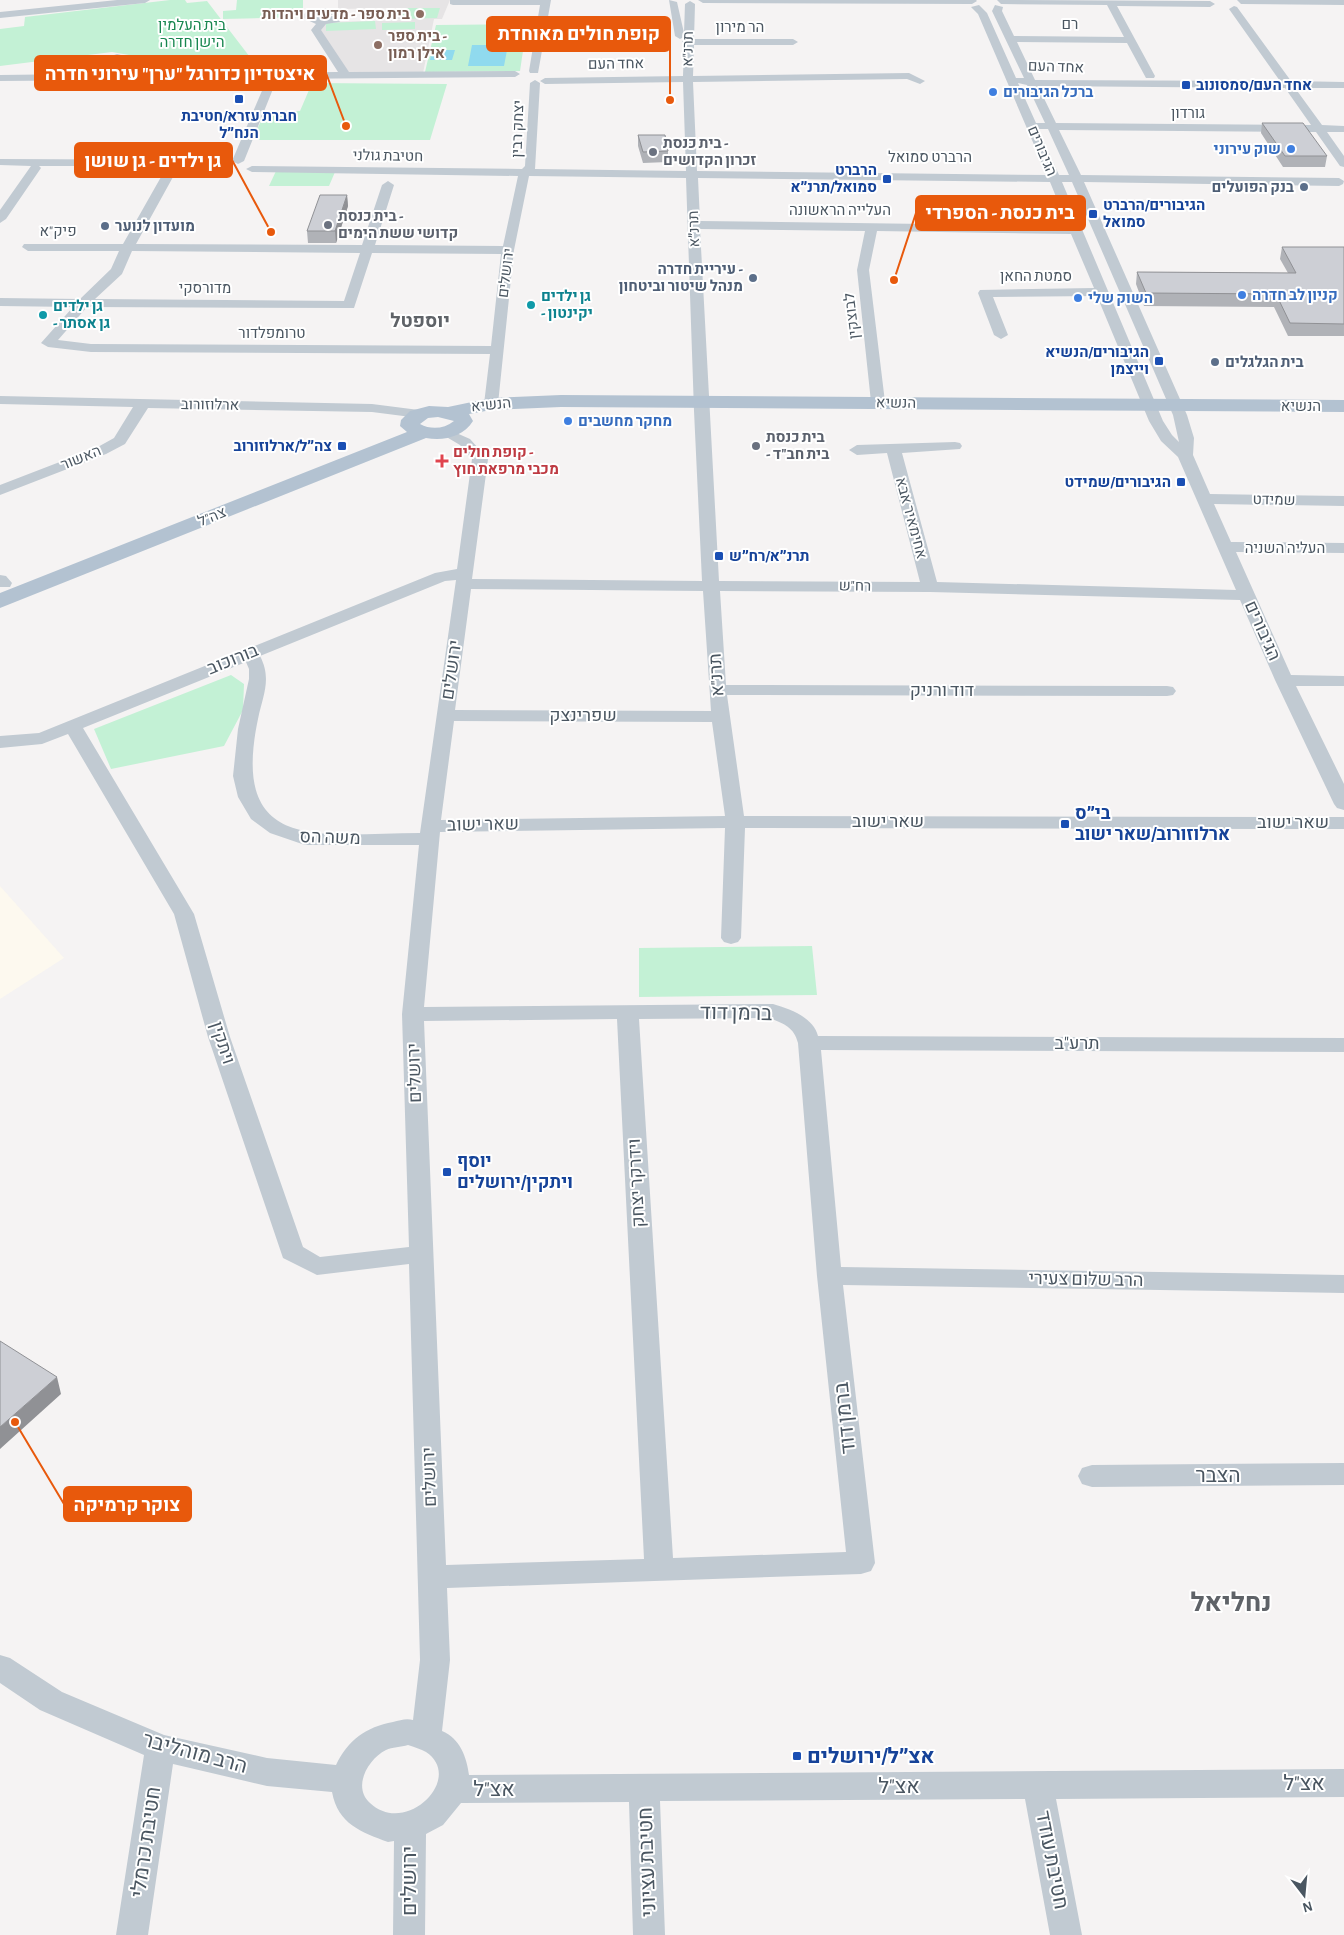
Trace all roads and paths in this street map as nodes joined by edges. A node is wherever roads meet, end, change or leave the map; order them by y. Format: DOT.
graph roads {
  1 [pos="145,0"];
  2 [pos="323,0"];
  3 [pos="703,0"];
  4 [pos="541,1"];
  5 [pos="670,1"];
  6 [pos="453,2"];
  7 [pos="1344,2"];
  8 [pos="973,3"];
  9 [pos="690,4"];
  10 [pos="1000,4"];
  11 [pos="1111,4"];
  12 [pos="1228,5"];
  13 [pos="1338,9"];
  14 [pos="0,15"];
  15 [pos="1010,39"];
  16 [pos="1130,40"];
  17 [pos="688,42"];
  18 [pos="793,42"];
  19 [pos="117,57"];
  20 [pos="346,76"];
  21 [pos="513,76"];
  22 [pos="1150,76"];
  23 [pos="536,77"];
  24 [pos="688,77"];
  25 [pos="0,78"];
  26 [pos="82,78"];
  27 [pos="1344,78"];
  28 [pos="272,79"];
  29 [pos="1011,79"];
  30 [pos="1030,79"];
  31 [pos="920,81"];
  32 [pos="1285,81"];
  33 [pos="0,83"];
  34 [pos="1344,85"];
  35 [pos="1032,126"];
  36 [pos="1052,126"];
  37 [pos="1319,129"];
  38 [pos="1344,129"];
  39 [pos="238,161"];
  40 [pos="0,162"];
  41 [pos="223,166"];
  42 [pos="254,167"];
  43 [pos="0,168"];
  44 [pos="35,168"];
  45 [pos="526,169"];
  46 [pos="691,172"];
  47 [pos="1342,175"];
  48 [pos="1053,176"];
  49 [pos="1075,176"];
  50 [pos="166,177"];
  51 [pos="388,185"];
  52 [pos="0,196"];
  53 [pos="14,196"];
  54 [pos="0,219"];
  55 [pos="694,225"];
  56 [pos="872,226"];
  57 [pos="1076,230"];
  58 [pos="28,247"];
  59 [pos="127,248"];
  60 [pos="366,248"];
  61 [pos="508,250"];
  62 [pos="1102,292"];
  63 [pos="0,302"];
  64 [pos="82,304"];
  65 [pos="1002,335"];
  66 [pos="497,350"];
  67 [pos="0,400"];
  68 [pos="878,402"];
  69 [pos="143,403"];
  70 [pos="491,404"];
  71 [pos="701,406"];
  72 [pos="1344,406"];
  73 [pos="1151,410"];
  74 [pos="1178,410"];
  75 [pos="1344,416"];
  76 [pos="435,422"];
  77 [pos="955,446"];
  78 [pos="893,449"];
  79 [pos="857,450"];
  80 [pos="1185,455"];
  81 [pos="0,490"];
  82 [pos="1204,499"];
  83 [pos="1344,501"];
  84 [pos="1225,547"];
  85 [pos="1344,548"];
  86 [pos="465,578"];
  87 [pos="712,585"];
  88 [pos="1,587"];
  89 [pos="930,587"];
  90 [pos="1246,595"];
  91 [pos="250,654"];
  92 [pos="1284,680"];
  93 [pos="1344,681"];
  94 [pos="717,690"];
  95 [pos="1167,691"];
  96 [pos="446,715"];
  97 [pos="720,717"];
  98 [pos="73,726"];
  99 [pos="0,742"];
  100 [pos="1344,803"];
  101 [pos="735,822"];
  102 [pos="1344,823"];
  103 [pos="431,833"];
  104 [pos="731,938"];
  105 [pos="628,1012"];
  106 [pos="413,1014"];
  107 [pos="810,1043"];
  108 [pos="1344,1045"];
  109 [pos="421,1254"];
  110 [pos="829,1276"];
  111 [pos="1344,1284"];
  112 [pos="1344,1474"];
  113 [pos="1092,1476"];
  114 [pos="659,1568"];
  115 [pos="433,1577"];
  116 [pos="0,1667"];
  117 [pos="426,1736"];
  118 [pos="160,1748"];
  119 [pos="346,1780"];
  120 [pos="1344,1783"];
  121 [pos="1038,1785"];
  122 [pos="644,1788"];
  123 [pos="454,1789"];
  124 [pos="410,1826"];
  125 [pos="132,1935"];
  126 [pos="409,1935"];
  127 [pos="649,1935"];
  128 [pos="1066,1935"];
  1 -- 14 [label="street"];
  2 -- 20 [label="street"];
  3 -- 8 [label="street"];
  3 -- 9 [label="street"];
  4 -- 6 [label="street"];
  4 -- 23 [label="street, יצחק רבין"];
  5 -- 9 [label="street"];
  5 -- 24 [label="street, תרנ\"א"];
  7 -- 12 [label="street"];
  8 -- 10 [label="street"];
  8 -- 29 [label="street, הגיבורים"];
  9 -- 17 [label="street, תרנ\"א"];
  10 -- 11 [label="street"];
  10 -- 15 [label="street, הגיבורים"];
  11 -- 12 [label="street"];
  11 -- 16 [label="street"];
  12 -- 13 [label="street"];
  12 -- 32 [label="street"];
  15 -- 16 [label="street, רם"];
  15 -- 30 [label="street, הגיבורים"];
  16 -- 22 [label="street"];
  17 -- 18 [label="street, הר מירון"];
  17 -- 24 [label="street, תרנ\"א"];
  19 -- 26 [label="street"];
  20 -- 21 [label="street"];
  20 -- 28 [label="street"];
  21 -- 23 [label="street, אחד העם"];
  21 -- 28 [label="street"];
  22 -- 30 [label="street, אחד העם"];
  22 -- 32 [label="street, אחד העם"];
  23 -- 24 [label="street, אחד העם"];
  23 -- 45 [label="street, יצחק רבין"];
  24 -- 31 [label="street, אחד העם"];
  24 -- 46 [label="street, תרנ״א"];
  25 -- 26 [label="street"];
  26 -- 28 [label="street"];
  27 -- 32 [label="street, אחד העם"];
  28 -- 33 [label="street"];
  28 -- 39 [label="street"];
  29 -- 30 [label="street, אחד העם"];
  29 -- 35 [label="street, הגיבורים"];
  30 -- 32 [label="street, אחד העם"];
  30 -- 36 [label="street, הגיבורים"];
  32 -- 34 [label="street, אחד העם"];
  32 -- 37 [label="street"];
  35 -- 36 [label="street, גורדון"];
  35 -- 48 [label="street, הגיבורים"];
  36 -- 37 [label="street, גורדון"];
  36 -- 49 [label="street, הגיבורים"];
  37 -- 38 [label="street, גורדון"];
  37 -- 47 [label="street"];
  39 -- 41 [label="street"];
  39 -- 42 [label="street"];
  40 -- 41 [label="street"];
  41 -- 42 [label="street"];
  41 -- 44 [label="street"];
  42 -- 45 [label="street, חטיבת גולני"];
  43 -- 44 [label="street"];
  44 -- 53 [label="street"];
  45 -- 46 [label="street, הרברט סמואל"];
  45 -- 61 [label="street, ירושלים"];
  46 -- 48 [label="street, הרברט סמואל"];
  46 -- 55 [label="street, תרנ״א"];
  47 -- 49 [label="street, הרברט סמואל"];
  48 -- 49 [label="street, הרברט סמואל"];
  48 -- 57 [label="street, הגיבורים"];
  49 -- 74 [label="street, הגיבורים"];
  50 -- 59 [label="street"];
  51 -- 60 [label="street"];
  52 -- 53 [label="street"];
  53 -- 54 [label="street"];
  55 -- 56 [label="street, העלייה הראשונה"];
  55 -- 71 [label="street, תרנ״א"];
  56 -- 57 [label="street, העלייה הראשונה"];
  56 -- 68 [label="street, לבוצקין"];
  57 -- 62 [label="street, הגיבורים"];
  58 -- 59 [label="street, פיק\"א"];
  59 -- 60 [label="street, פיק\"א"];
  59 -- 64 [label="street"];
  60 -- 61 [label="street, פיק\"א"];
  60 -- 64 [label="street, מדורסקי"];
  61 -- 66 [label="street, ירושלים"];
  62 -- 65 [label="street, סמטת החאן"];
  62 -- 73 [label="street, הגיבורים"];
  63 -- 64 [label="street, מדורסקי"];
  64 -- 66 [label="street, טרומפלדור"];
  66 -- 70 [label="street, ירושלים"];
  67 -- 69 [label="street, ארלוזורוב"];
  68 -- 71 [label="main road, הנשיא"];
  68 -- 73 [label="main road, הנשיא"];
  69 -- 76 [label="street, ארלוזורוב"];
  69 -- 81 [label="street, האשור"];
  70 -- 71 [label="main road, הנשיא"];
  70 -- 76 [label="main road, הנשיא"];
  71 -- 73 [label="main road, הנשיא"];
  71 -- 76 [label="main road, הנשיא"];
  71 -- 87 [label="street, תרנ\"א"];
  72 -- 74 [label="main road, הנשיא"];
  73 -- 74 [label="main road, הנשיא"];
  73 -- 80 [label="street, הגיבורים"];
  74 -- 75 [label="main road, הנשיא"];
  74 -- 80 [label="street, הגיבורים"];
  76 -- 86 [label="street, ירושלים"];
  76 -- 88 [label="main road, צה\"ל"];
  77 -- 78 [label="street"];
  78 -- 79 [label="street"];
  78 -- 89 [label="street, אחימאיר אבא"];
  80 -- 82 [label="street, הגיבורים"];
  82 -- 83 [label="street, שמידט"];
  82 -- 84 [label="street, הגיבורים"];
  84 -- 85 [label="street, העליה השניה"];
  84 -- 90 [label="street, הגיבורים"];
  86 -- 87 [label="street, רח\"ש"];
  86 -- 91 [label="street, בורוכוב"];
  86 -- 96 [label="street, ירושלים"];
  87 -- 89 [label="street, רח\"ש"];
  87 -- 94 [label="street, תרנ\"א"];
  89 -- 90 [label="street, רח\"ש"];
  90 -- 92 [label="street, הגיבורים"];
  91 -- 98 [label="street, בורוכוב"];
  91 -- 103 [label="street, משה הס"];
  92 -- 93 [label="street"];
  92 -- 100 [label="street, הגיבורים"];
  94 -- 95 [label="street, דוד ורניק"];
  94 -- 97 [label="street, תרנ\"א"];
  96 -- 97 [label="street, שפרינצק"];
  96 -- 103 [label="street, ירושלים"];
  97 -- 101 [label="street, תרנ\"א"];
  98 -- 99 [label="street, בורוכוב"];
  98 -- 109 [label="street, ויתקין"];
  101 -- 102 [label="street, שאר ישוב"];
  101 -- 103 [label="street, שאר ישוב"];
  101 -- 104 [label="street, תרנ\"א"];
  103 -- 106 [label="street, ירושלים"];
  105 -- 106 [label="street"];
  105 -- 107 [label="street, ברמן דוד"];
  105 -- 114 [label="street, וידרקר יצחק"];
  106 -- 109 [label="street, ירושלים"];
  107 -- 108 [label="street, תרע\"ב"];
  107 -- 110 [label="street, ברמן דוד"];
  109 -- 115 [label="street, ירושלים"];
  110 -- 111 [label="street, הרב שלום צעירי"];
  110 -- 114 [label="street, ברמן דוד"];
  112 -- 113 [label="street, הצבר"];
  114 -- 115 [label="street, ברמן דוד"];
  115 -- 117 [label="street, ירושלים"];
  116 -- 118 [label="street, הרב מוהליבר"];
  117 -- 119 [label="street"];
  117 -- 123 [label="street"];
  118 -- 119 [label="street, הרב מוהליבר"];
  118 -- 125 [label="street, חטיבת כרמלי"];
  119 -- 124 [label="street"];
  120 -- 121 [label="street, אצ\"ל"];
  121 -- 122 [label="street, אצ\"ל"];
  121 -- 128 [label="street, חטיבת עודד"];
  122 -- 123 [label="street, אצ\"ל"];
  122 -- 127 [label="street, חטיבת עציוני"];
  123 -- 124 [label="street"];
  124 -- 126 [label="street, ירושלים"];
}
